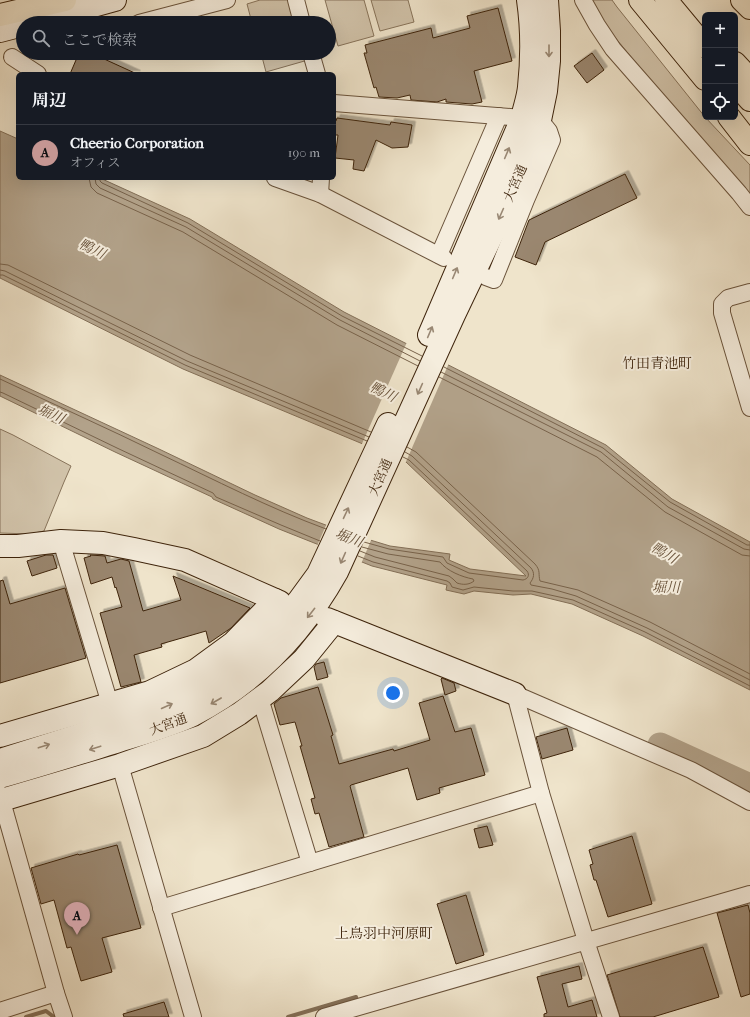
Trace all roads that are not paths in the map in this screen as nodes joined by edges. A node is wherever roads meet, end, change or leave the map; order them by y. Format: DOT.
graph roads {
  1 [pos="65,0"];
  2 [pos="115,0"];
  3 [pos="227,0"];
  4 [pos="296,0"];
  5 [pos="528,0"];
  6 [pos="546,0"];
  7 [pos="583,0"];
  8 [pos="666,0"];
  9 [pos="674,0"];
  10 [pos="742,0"];
  11 [pos="642,3"];
  12 [pos="750,8"];
  13 [pos="29,16"];
  14 [pos="57,16"];
  15 [pos="166,16"];
  16 [pos="300,16"];
  17 [pos="702,28"];
  18 [pos="702,43"];
  19 [pos="21,60"];
  20 [pos="313,60"];
  21 [pos="738,65"];
  22 [pos="36,72"];
  23 [pos="316,72"];
  24 [pos="702,75"];
  25 [pos="750,79"];
  26 [pos="703,84"];
  27 [pos="736,84"];
  28 [pos="750,100"];
  29 [pos="336,103"];
  30 [pos="499,116"];
  31 [pos="738,116"];
  32 [pos="531,119"];
  33 [pos="731,120"];
  34 [pos="750,130"];
  35 [pos="750,144"];
  36 [pos="286,180"];
  37 [pos="321,186"];
  38 [pos="750,207"];
  39 [pos="486,277"];
  40 [pos="750,292"];
  41 [pos="750,408"];
  42 [pos="61,541"];
  43 [pos="0,546"];
  44 [pos="325,578"];
  45 [pos="515,694"];
  46 [pos="260,698"];
  47 [pos="110,704"];
  48 [pos="0,736"];
  49 [pos="0,760"];
  50 [pos="120,765"];
  51 [pos="0,777"];
  52 [pos="541,793"];
  53 [pos="1,797"];
  54 [pos="750,802"];
  55 [pos="310,863"];
  56 [pos="750,894"];
  57 [pos="161,908"];
  58 [pos="586,941"];
  59 [pos="56,994"];
  60 [pos="0,1011"];
  61 [pos="64,1017"];
  62 [pos="193,1017"];
  63 [pos="324,1017"];
  64 [pos="611,1017"];
  1 -- 13 [label="main road"];
  2 -- 14 [label="street"];
  3 -- 15 [label="street"];
  4 -- 16 [label="street"];
  5 -- 32 [label="street, 大宮通"];
  6 -- 32 [label="street, 大宮通, one-way"];
  7 -- 38 [label="street"];
  8 -- 18 [label="main road"];
  9 -- 17 [label="main road"];
  10 -- 12 [label="main road"];
  11 -- 24 [label="main road"];
  11 -- 26 [label="main road"];
  19 -- 22 [label="street"];
  20 -- 23 [label="street"];
  21 -- 25 [label="main road"];
  27 -- 28 [label="main road"];
  29 -- 30 [label="street"];
  30 -- 32 [label="street"];
  30 -- 37 [label="street"];
  31 -- 34 [label="main road"];
  32 -- 39 [label="street"];
  32 -- 44 [label="street, 大宮通"];
  33 -- 35 [label="main road"];
  36 -- 37 [label="street"];
  40 -- 41 [label="street"];
  42 -- 43 [label="street"];
  42 -- 47 [label="street"];
  42 -- 47 [label="street"];
  49 -- 44 [label="street, 大宮通, one-way"];
  44 -- 51 [label="street, 大宮通, one-way"];
  45 -- 46 [label="street"];
  45 -- 52 [label="street"];
  45 -- 54 [label="street"];
  46 -- 50 [label="street"];
  46 -- 55 [label="street"];
  47 -- 48 [label="street"];
  50 -- 53 [label="street"];
  50 -- 57 [label="street"];
  52 -- 55 [label="street"];
  52 -- 58 [label="street"];
  53 -- 59 [label="street"];
  55 -- 57 [label="street"];
  56 -- 58 [label="street"];
  57 -- 62 [label="street"];
  58 -- 63 [label="street"];
  58 -- 64 [label="street"];
  59 -- 60 [label="street"];
  59 -- 61 [label="street"];
}
